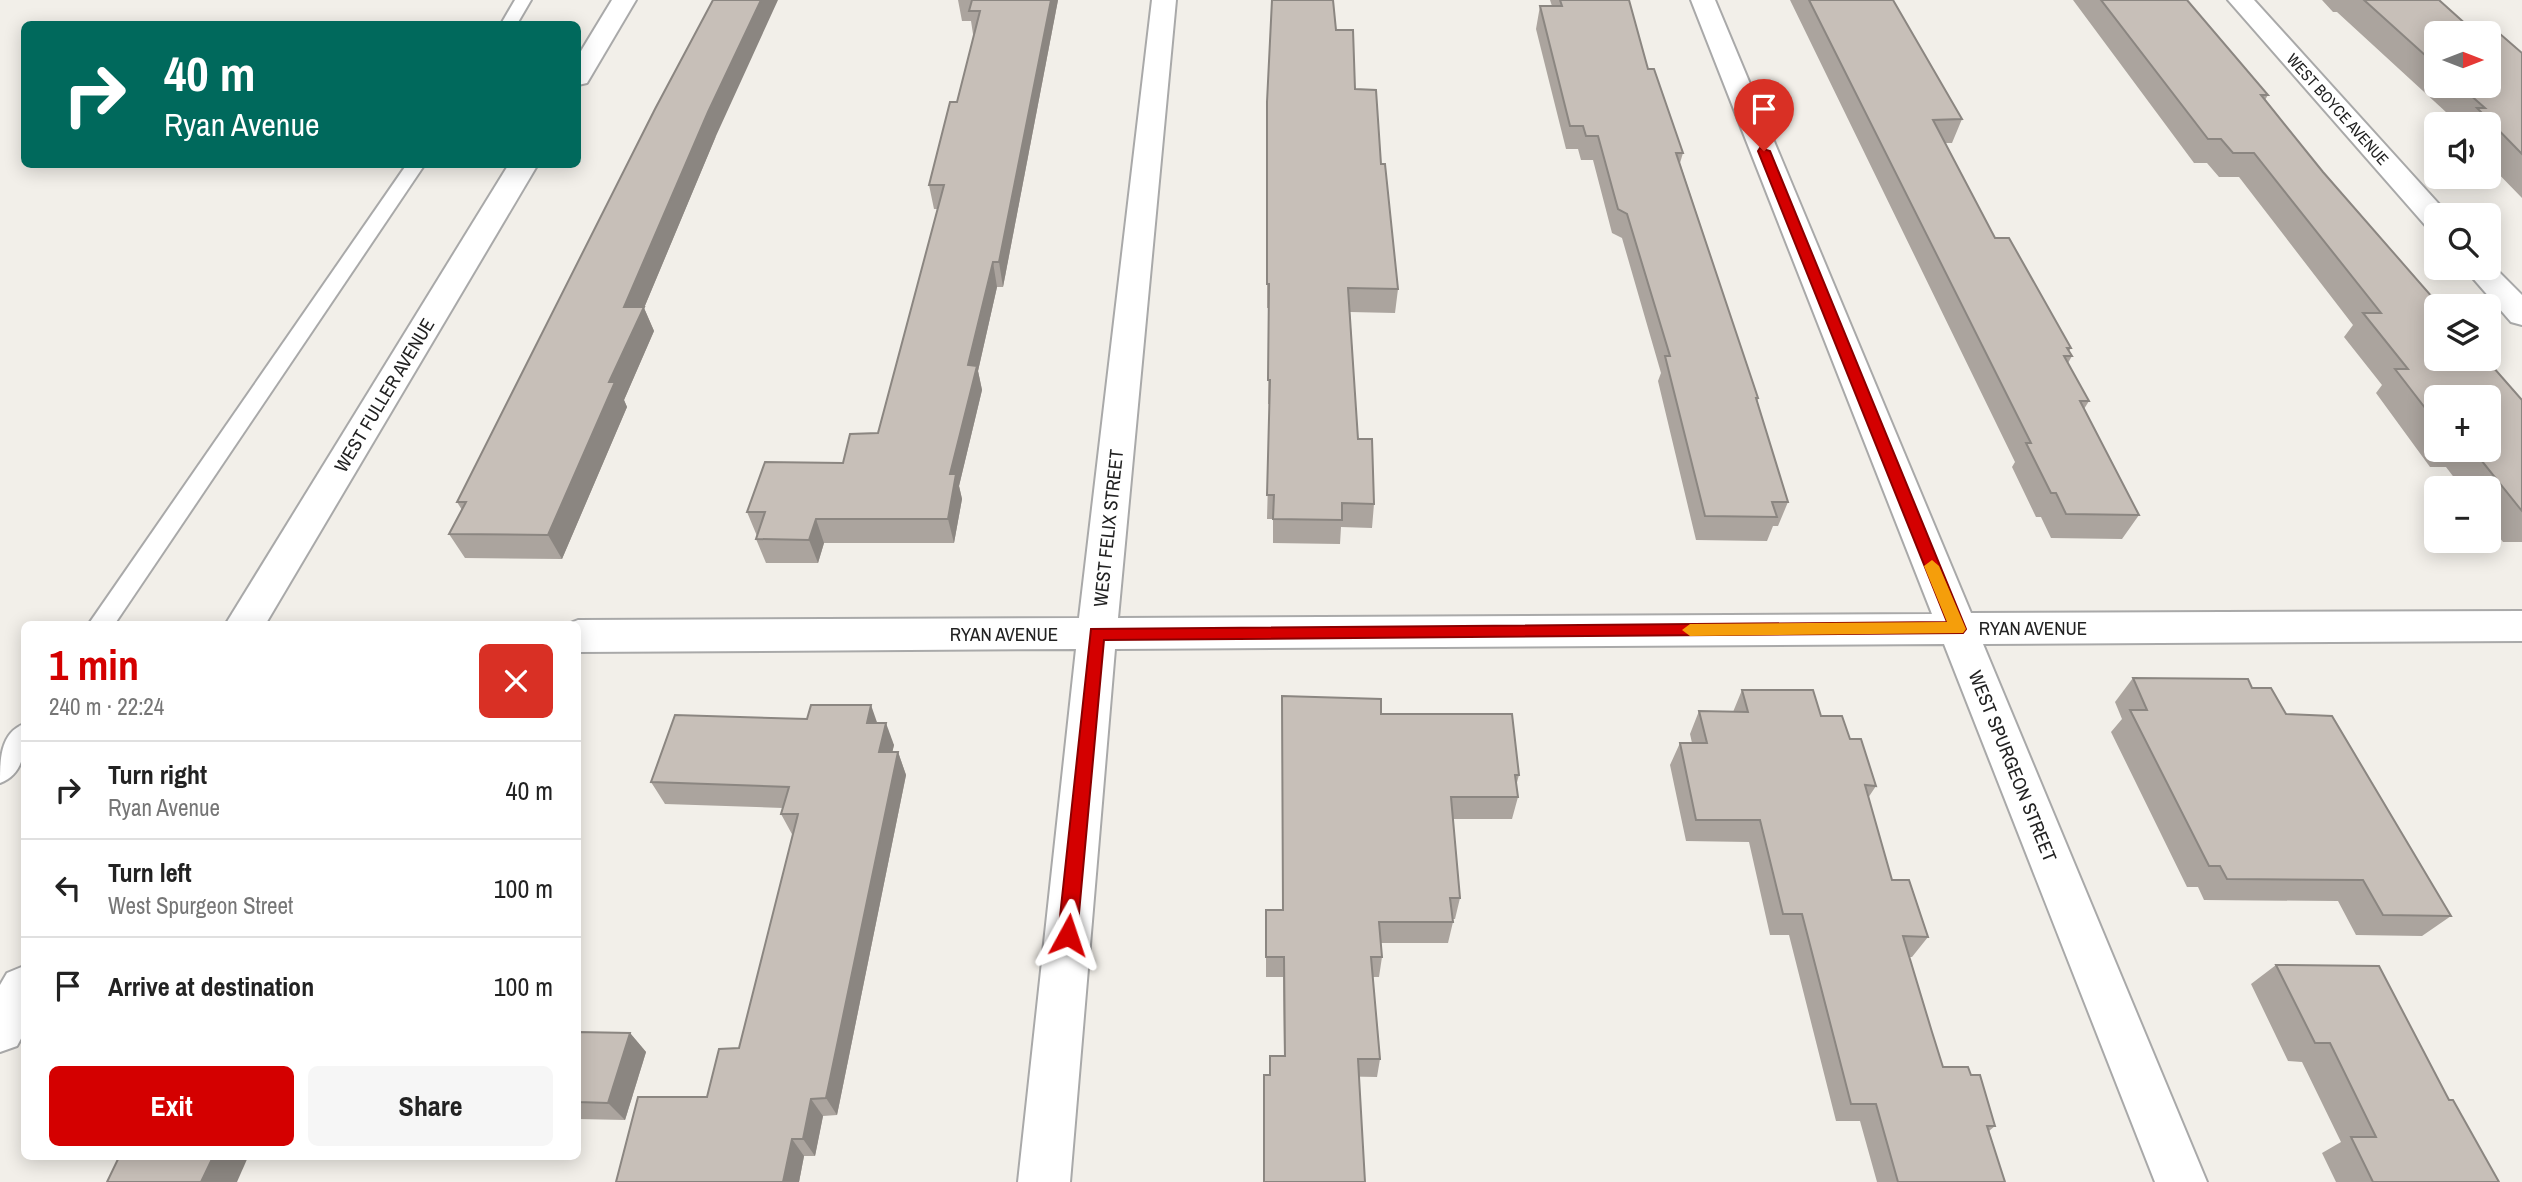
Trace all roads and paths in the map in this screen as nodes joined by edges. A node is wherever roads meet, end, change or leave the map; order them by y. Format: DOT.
graph roads {
  1 [pos="523,0"];
  2 [pos="624,0"];
  3 [pos="1164,0"];
  4 [pos="1703,0"];
  5 [pos="2240,0"];
  6 [pos="511,21"];
  7 [pos="581,72"];
  8 [pos="413,168"];
  9 [pos="522,168"];
  10 [pos="2424,206"];
  11 [pos="2491,280"];
  12 [pos="2522,315"];
  13 [pos="103,621"];
  14 [pos="247,621"];
  15 [pos="2522,626"];
  16 [pos="1957,629"];
  17 [pos="1097,633"];
  18 [pos="581,636"];
  19 [pos="21,740"];
  20 [pos="0,771"];
  21 [pos="21,994"];
  22 [pos="0,1029"];
  23 [pos="1044,1182"];
  24 [pos="2181,1182"];
  1 -- 6 [label="lane"];
  2 -- 7 [label="street"];
  3 -- 17 [label="street, WEST FELIX STREET"];
  4 -- 16 [label="street, WEST SPURGEON STREET"];
  5 -- 10 [label="street, WEST BOYCE AVENUE"];
  8 -- 13 [label="lane"];
  9 -- 14 [label="street, WEST FULLER AVENUE"];
  11 -- 12 [label="street"];
  15 -- 16 [label="street, RYAN AVENUE"];
  16 -- 17 [label="street, RYAN AVENUE"];
  16 -- 24 [label="street, WEST SPURGEON STREET"];
  17 -- 18 [label="street, RYAN AVENUE"];
  17 -- 23 [label="street, WEST FELIX STREET"];
  19 -- 20 [label="lane"];
  21 -- 22 [label="street"];
}
